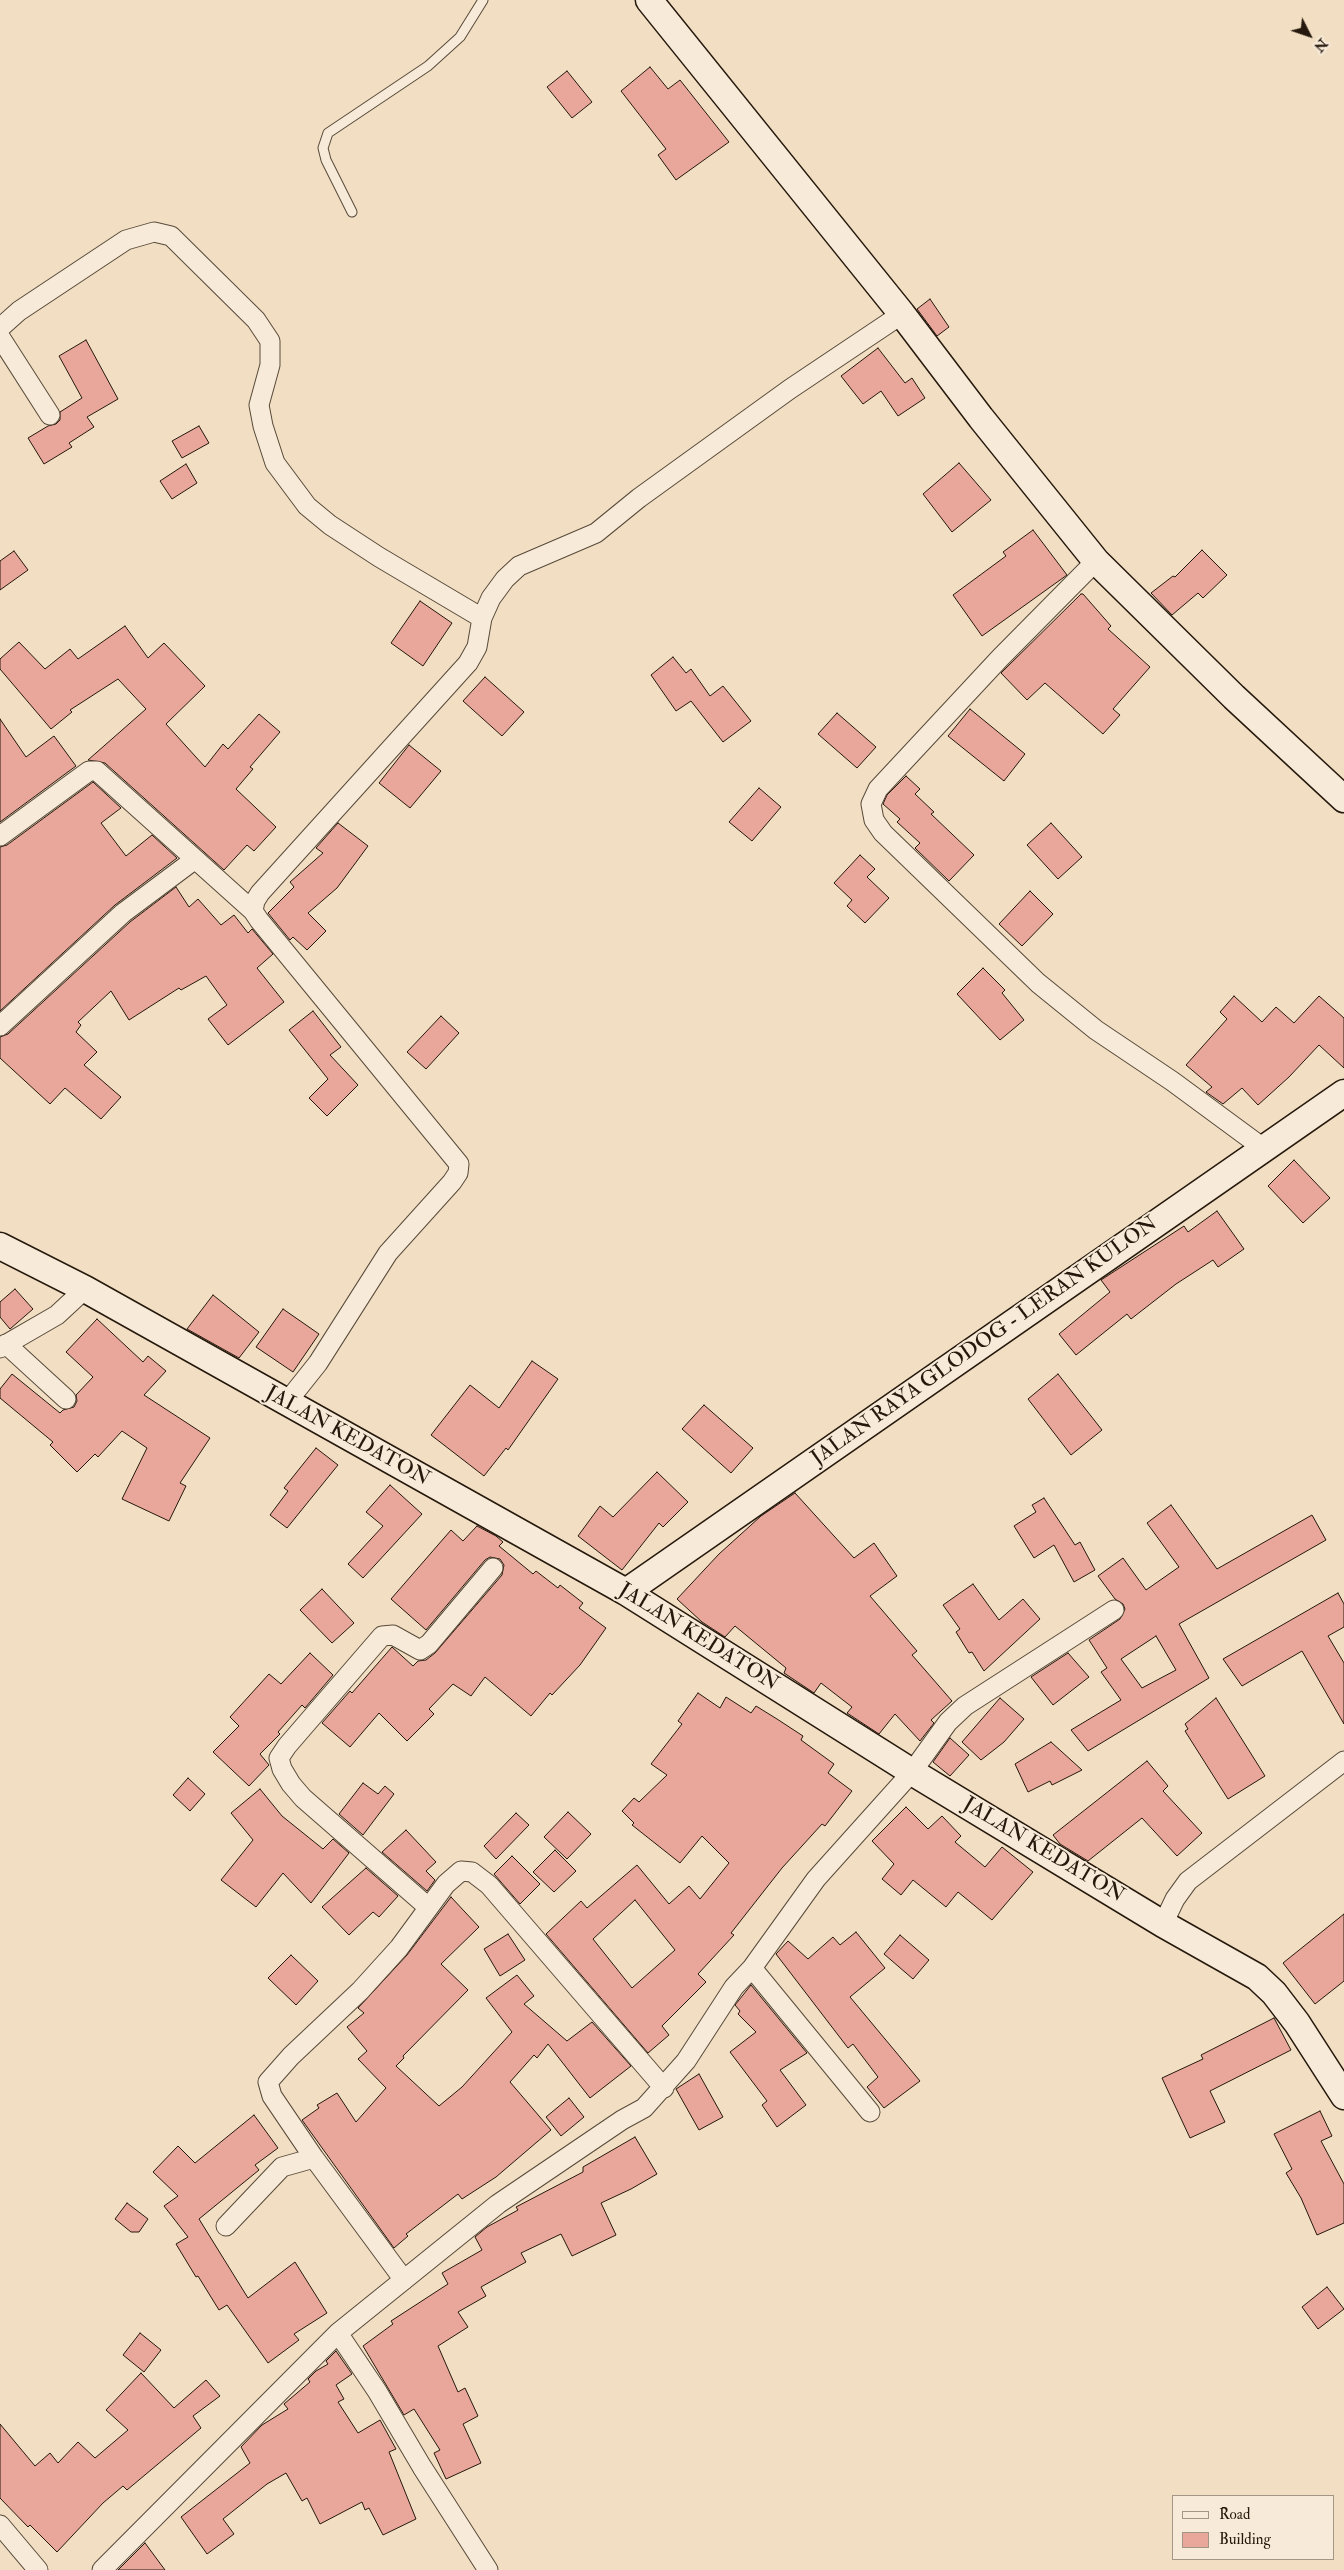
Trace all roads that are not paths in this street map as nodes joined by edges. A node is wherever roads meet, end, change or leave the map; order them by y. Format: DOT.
graph roads {
  1 [pos="483,0"];
  2 [pos="649,0"];
  3 [pos="352,212"];
  4 [pos="902,314"];
  5 [pos="0,328"];
  6 [pos="0,337"];
  7 [pos="50,415"];
  8 [pos="1096,561"];
  9 [pos="482,618"];
  10 [pos="1344,800"];
  11 [pos="0,836"];
  12 [pos="194,860"];
  13 [pos="253,911"];
  14 [pos="0,1026"];
  15 [pos="1344,1093"];
  16 [pos="1263,1148"];
  17 [pos="0,1246"];
  18 [pos="85,1289"];
  19 [pos="3,1346"];
  20 [pos="66,1399"];
  21 [pos="287,1402"];
  22 [pos="493,1568"];
  23 [pos="626,1592"];
  24 [pos="1114,1610"];
  25 [pos="1344,1761"];
  26 [pos="912,1772"];
  27 [pos="428,1907"];
  28 [pos="1163,1924"];
  29 [pos="752,1968"];
  30 [pos="664,2088"];
  31 [pos="1344,2096"];
  32 [pos="870,2112"];
  33 [pos="314,2158"];
  34 [pos="226,2226"];
  35 [pos="404,2280"];
  36 [pos="338,2333"];
  37 [pos="0,2525"];
  38 [pos="38,2570"];
  39 [pos="102,2570"];
  40 [pos="488,2570"];
  1 -- 3 [label="lane"];
  2 -- 4 [label="street"];
  4 -- 8 [label="street"];
  4 -- 9 [label="street"];
  5 -- 9 [label="street"];
  6 -- 7 [label="street"];
  8 -- 10 [label="street"];
  8 -- 16 [label="street"];
  9 -- 13 [label="street"];
  11 -- 12 [label="street"];
  12 -- 13 [label="street"];
  12 -- 14 [label="street"];
  13 -- 21 [label="street"];
  15 -- 16 [label="street, JALAN RAYA GLODOG - LERAN KULON"];
  16 -- 23 [label="street, JALAN RAYA GLODOG - LERAN KULON"];
  17 -- 18 [label="street, JALAN KEDATON"];
  18 -- 19 [label="street"];
  18 -- 21 [label="street, JALAN KEDATON"];
  19 -- 20 [label="street"];
  21 -- 23 [label="street, JALAN KEDATON"];
  22 -- 27 [label="street"];
  23 -- 26 [label="street, JALAN KEDATON"];
  24 -- 26 [label="street"];
  25 -- 28 [label="street"];
  26 -- 28 [label="street, JALAN KEDATON"];
  26 -- 29 [label="street"];
  27 -- 30 [label="street"];
  27 -- 33 [label="street"];
  28 -- 31 [label="street, JALAN KEDATON"];
  29 -- 30 [label="street"];
  29 -- 32 [label="street"];
  30 -- 35 [label="street"];
  33 -- 34 [label="street"];
  33 -- 35 [label="street"];
  35 -- 36 [label="street"];
  36 -- 39 [label="street"];
  36 -- 40 [label="street"];
  37 -- 38 [label="street"];
}
